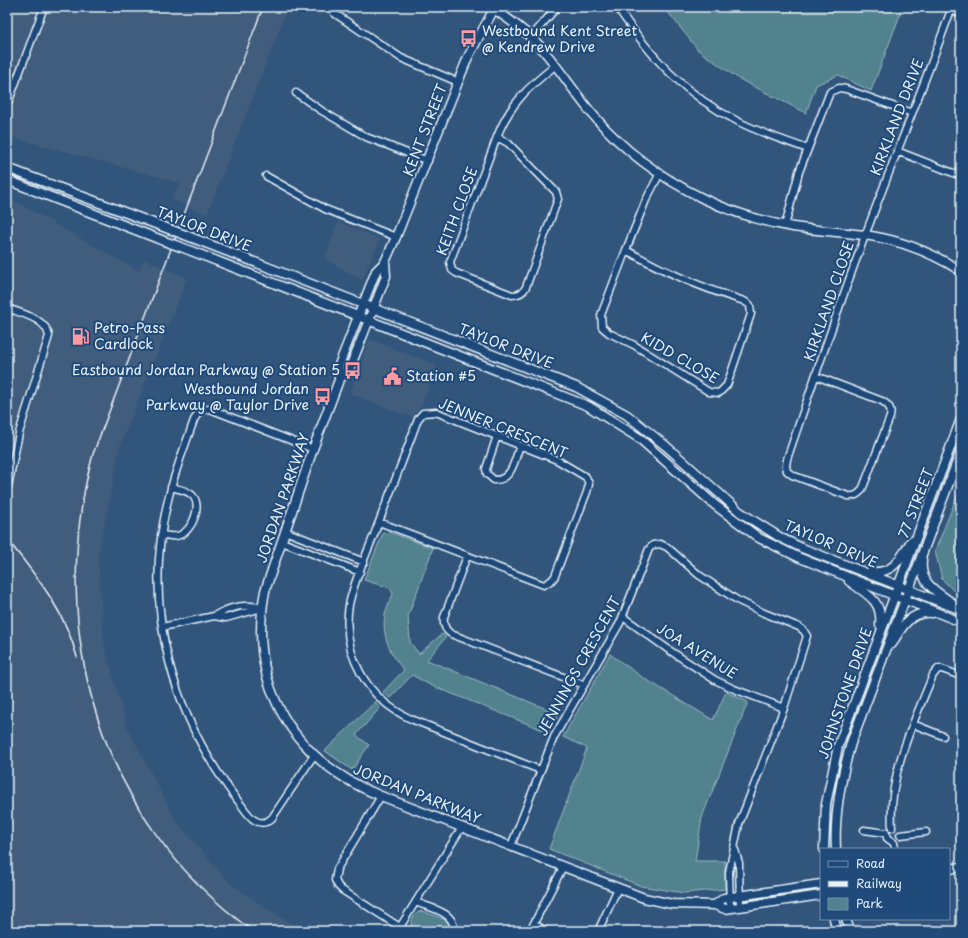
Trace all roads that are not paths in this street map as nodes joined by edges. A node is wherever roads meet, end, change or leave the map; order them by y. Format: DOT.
graph roads {
  1 [pos="44,7"];
  2 [pos="557,7"];
  3 [pos="617,7"];
  4 [pos="492,8"];
  5 [pos="951,9"];
  6 [pos="334,13"];
  7 [pos="961,14"];
  8 [pos="531,38"];
  9 [pos="555,66"];
  10 [pos="458,82"];
  11 [pos="296,93"];
  12 [pos="7,106"];
  13 [pos="912,113"];
  14 [pos="497,137"];
  15 [pos="808,149"];
  16 [pos="897,151"];
  17 [pos="428,161"];
  18 [pos="7,168"];
  19 [pos="660,174"];
  20 [pos="266,176"];
  21 [pos="961,176"];
  22 [pos="7,180"];
  23 [pos="785,226"];
  24 [pos="865,235"];
  25 [pos="396,237"];
  26 [pos="626,250"];
  27 [pos="945,260"];
  28 [pos="385,262"];
  29 [pos="961,263"];
  30 [pos="961,271"];
  31 [pos="363,304"];
  32 [pos="7,308"];
  33 [pos="373,308"];
  34 [pos="358,316"];
  35 [pos="369,320"];
  36 [pos="816,376"];
  37 [pos="339,380"];
  38 [pos="961,419"];
  39 [pos="497,436"];
  40 [pos="520,445"];
  41 [pos="313,449"];
  42 [pos="961,451"];
  43 [pos="171,487"];
  44 [pos="7,491"];
  45 [pos="379,522"];
  46 [pos="921,527"];
  47 [pos="286,531"];
  48 [pos="161,535"];
  49 [pos="282,542"];
  50 [pos="925,544"];
  51 [pos="467,556"];
  52 [pos="364,562"];
  53 [pos="860,571"];
  54 [pos="360,572"];
  55 [pos="841,575"];
  56 [pos="898,585"];
  57 [pos="908,589"];
  58 [pos="894,596"];
  59 [pos="904,600"];
  60 [pos="262,608"];
  61 [pos="961,609"];
  62 [pos="940,614"];
  63 [pos="623,617"];
  64 [pos="961,622"];
  65 [pos="162,627"];
  66 [pos="879,633"];
  67 [pos="880,663"];
  68 [pos="961,676"];
  69 [pos="584,685"];
  70 [pos="784,708"];
  71 [pos="913,724"];
  72 [pos="943,736"];
  73 [pos="314,754"];
  74 [pos="540,770"];
  75 [pos="381,796"];
  76 [pos="462,827"];
  77 [pos="892,828"];
  78 [pos="864,830"];
  79 [pos="926,832"];
  80 [pos="886,833"];
  81 [pos="900,835"];
  82 [pos="511,846"];
  83 [pos="894,846"];
  84 [pos="824,848"];
  85 [pos="836,848"];
  86 [pos="735,850"];
  87 [pos="564,867"];
  88 [pos="961,867"];
  89 [pos="950,869"];
  90 [pos="820,884"];
  91 [pos="618,888"];
  92 [pos="820,895"];
  93 [pos="739,896"];
  94 [pos="729,897"];
  95 [pos="416,902"];
  96 [pos="715,905"];
  97 [pos="740,907"];
  98 [pos="730,908"];
  99 [pos="834,920"];
  100 [pos="846,920"];
  101 [pos="534,924"];
  102 [pos="400,927"];
  103 [pos="406,931"];
  104 [pos="453,931"];
  105 [pos="530,931"];
  106 [pos="546,931"];
  107 [pos="598,931"];
  108 [pos="836,931"];
  109 [pos="850,931"];
  1 -- 12 [label="street"];
  2 -- 8 [label="street"];
  3 -- 15 [label="street"];
  4 -- 8 [label="main road"];
  4 -- 10 [label="main road, KENT STREET"];
  5 -- 7 [label="street"];
  5 -- 13 [label="street, KIRKLAND DRIVE"];
  6 -- 10 [label="street"];
  8 -- 9 [label="main road"];
  9 -- 14 [label="street, KEITH CLOSE"];
  9 -- 19 [label="main road"];
  10 -- 17 [label="main road, KENT STREET"];
  11 -- 17 [label="street"];
  13 -- 15 [label="street"];
  13 -- 16 [label="street, KIRKLAND DRIVE"];
  14 -- 14 [label="street, KEITH CLOSE"];
  15 -- 23 [label="street"];
  16 -- 21 [label="street"];
  16 -- 24 [label="street, KIRKLAND DRIVE"];
  17 -- 25 [label="main road, KENT STREET"];
  18 -- 31 [label="main road, TAYLOR DRIVE, bridge"];
  19 -- 23 [label="main road"];
  19 -- 26 [label="street, KIDD CLOSE"];
  20 -- 25 [label="street"];
  22 -- 34 [label="main road, TAYLOR DRIVE, bridge"];
  23 -- 24 [label="main road"];
  24 -- 27 [label="main road"];
  24 -- 36 [label="street, KIRKLAND CLOSE"];
  25 -- 28 [label="main road, KENT STREET"];
  26 -- 26 [label="street, KIDD CLOSE"];
  27 -- 29 [label="main road"];
  27 -- 30 [label="main road"];
  28 -- 31 [label="main road, KENT STREET"];
  28 -- 33 [label="main road, KENT STREET"];
  31 -- 33 [label="main road, TAYLOR DRIVE"];
  31 -- 34 [label="main road, KENT STREET"];
  32 -- 44 [label="street"];
  33 -- 35 [label="main road, KENT STREET"];
  33 -- 53 [label="main road, TAYLOR DRIVE"];
  34 -- 35 [label="main road, TAYLOR DRIVE"];
  34 -- 37 [label="main road, JORDAN PARKWAY"];
  35 -- 37 [label="main road, JORDAN PARKWAY"];
  35 -- 55 [label="main road, TAYLOR DRIVE"];
  36 -- 36 [label="street, KIRKLAND CLOSE"];
  37 -- 41 [label="main road, JORDAN PARKWAY"];
  38 -- 46 [label="main road, 77 STREET"];
  39 -- 40 [label="street, JENNER CRESCENT"];
  39 -- 40 [label="street"];
  39 -- 45 [label="street, JENNER CRESCENT"];
  40 -- 51 [label="street, JENNER CRESCENT"];
  41 -- 43 [label="street"];
  41 -- 47 [label="main road, JORDAN PARKWAY"];
  42 -- 50 [label="main road, 77 STREET"];
  43 -- 48 [label="street"];
  43 -- 48 [label="street"];
  45 -- 51 [label="street, JENNER CRESCENT"];
  45 -- 52 [label="street, JENNER CRESCENT"];
  46 -- 53 [label="main road"];
  46 -- 56 [label="main road, 77 STREET"];
  47 -- 49 [label="main road, JORDAN PARKWAY"];
  47 -- 52 [label="street"];
  48 -- 65 [label="street"];
  49 -- 54 [label="street"];
  49 -- 60 [label="main road, JORDAN PARKWAY"];
  50 -- 57 [label="main road, 77 STREET"];
  50 -- 61 [label="main road"];
  51 -- 69 [label="street"];
  52 -- 54 [label="street, JENNER CRESCENT"];
  53 -- 56 [label="main road, TAYLOR DRIVE"];
  54 -- 74 [label="street, JENNER CRESCENT"];
  55 -- 58 [label="main road, TAYLOR DRIVE"];
  55 -- 66 [label="main road"];
  56 -- 57 [label="main road, TAYLOR DRIVE"];
  56 -- 58 [label="main road, 77 STREET"];
  57 -- 59 [label="main road, 77 STREET"];
  57 -- 61 [label="main road, TAYLOR DRIVE"];
  58 -- 59 [label="main road, TAYLOR DRIVE"];
  58 -- 66 [label="main road, JOHNSTONE DRIVE"];
  59 -- 62 [label="main road, TAYLOR DRIVE"];
  59 -- 67 [label="main road, JOHNSTONE DRIVE"];
  60 -- 65 [label="street"];
  60 -- 73 [label="main road, JORDAN PARKWAY"];
  62 -- 64 [label="main road, TAYLOR DRIVE"];
  62 -- 67 [label="main road"];
  63 -- 69 [label="street, JENNINGS CRESCENT"];
  63 -- 70 [label="street, JOA AVENUE"];
  63 -- 70 [label="street, JENNINGS CRESCENT"];
  65 -- 73 [label="street"];
  66 -- 84 [label="main road, JOHNSTONE DRIVE"];
  67 -- 85 [label="main road, JOHNSTONE DRIVE"];
  68 -- 71 [label="street"];
  69 -- 74 [label="street, JENNINGS CRESCENT"];
  70 -- 86 [label="street, JENNINGS CRESCENT"];
  71 -- 72 [label="street"];
  71 -- 77 [label="street"];
  73 -- 75 [label="main road, JORDAN PARKWAY"];
  74 -- 82 [label="street, JENNINGS CRESCENT"];
  75 -- 76 [label="main road, JORDAN PARKWAY"];
  75 -- 102 [label="street"];
  76 -- 82 [label="main road, JORDAN PARKWAY"];
  76 -- 95 [label="street"];
  77 -- 80 [label="street"];
  77 -- 81 [label="street"];
  78 -- 80 [label="street"];
  79 -- 81 [label="street"];
  80 -- 83 [label="street"];
  81 -- 83 [label="street"];
  82 -- 87 [label="main road, JORDAN PARKWAY"];
  86 -- 93 [label="street, JENNINGS CRESCENT"];
  86 -- 94 [label="street, JENNINGS CRESCENT"];
  87 -- 91 [label="main road, JORDAN PARKWAY"];
  87 -- 101 [label="street"];
  88 -- 89 [label="main road"];
  90 -- 93 [label="main road"];
  91 -- 96 [label="main road, JORDAN PARKWAY"];
  91 -- 107 [label="street"];
  92 -- 97 [label="main road, JORDAN PARKWAY"];
  93 -- 94 [label="main road"];
  93 -- 97 [label="street, JENNINGS CRESCENT"];
  94 -- 96 [label="main road"];
  94 -- 98 [label="street, JENNINGS CRESCENT"];
  95 -- 102 [label="street"];
  95 -- 104 [label="street"];
  96 -- 98 [label="main road, JORDAN PARKWAY"];
  97 -- 98 [label="main road, JORDAN PARKWAY"];
  99 -- 108 [label="main road"];
  100 -- 109 [label="main road"];
  101 -- 105 [label="street"];
  101 -- 106 [label="street"];
  102 -- 103 [label="street"];
}
